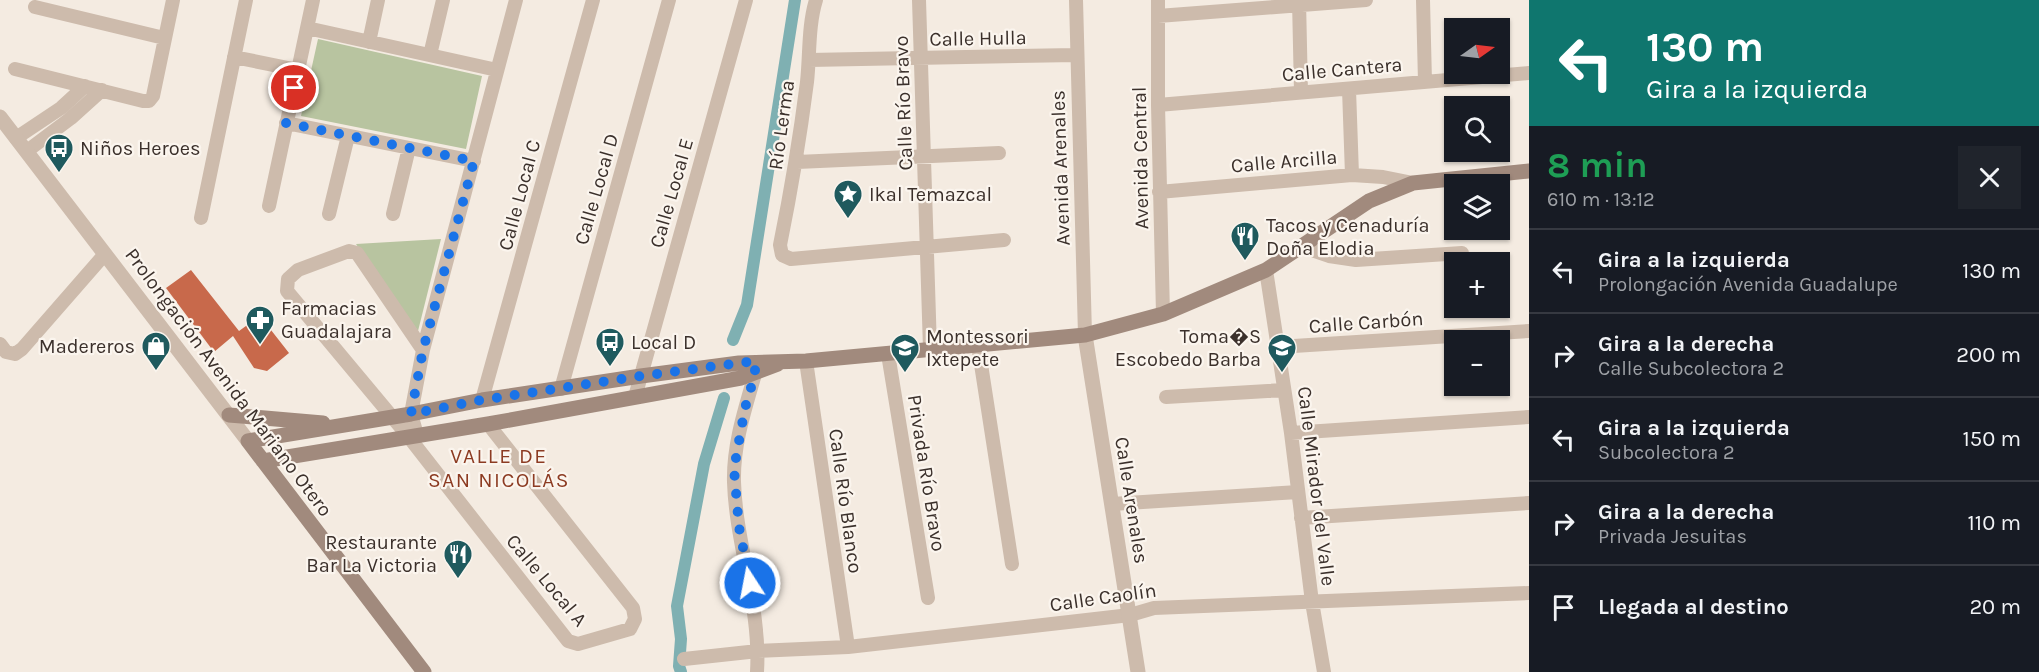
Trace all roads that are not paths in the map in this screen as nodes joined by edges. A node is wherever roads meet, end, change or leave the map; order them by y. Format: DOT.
graph roads {
  1 [pos="173,0"];
  2 [pos="246,0"];
  3 [pos="313,0"];
  4 [pos="378,0"];
  5 [pos="443,0"];
  6 [pos="516,0"];
  7 [pos="593,0"];
  8 [pos="669,0"];
  9 [pos="746,0"];
  10 [pos="816,0"];
  11 [pos="919,0"];
  12 [pos="1076,0"];
  13 [pos="1158,0"];
  14 [pos="1366,0"];
  15 [pos="1423,0"];
  16 [pos="1300,3"];
  17 [pos="35,7"];
  18 [pos="1158,16"];
  19 [pos="307,28"];
  20 [pos="164,38"];
  21 [pos="369,42"];
  22 [pos="430,55"];
  23 [pos="1076,56"];
  24 [pos="234,57"];
  25 [pos="921,58"];
  26 [pos="809,60"];
  27 [pos="15,69"];
  28 [pos="298,70"];
  29 [pos="497,70"];
  30 [pos="1529,73"];
  31 [pos="1425,82"];
  32 [pos="85,86"];
  33 [pos="1349,89"];
  34 [pos="102,90"];
  35 [pos="1301,92"];
  36 [pos="1158,105"];
  37 [pos="0,117"];
  38 [pos="286,123"];
  39 [pos="348,136"];
  40 [pos="16,138"];
  41 [pos="409,148"];
  42 [pos="27,152"];
  43 [pos="999,153"];
  44 [pos="925,157"];
  45 [pos="474,161"];
  46 [pos="797,162"];
  47 [pos="1529,171"];
  48 [pos="1352,175"];
  49 [pos="1413,183"];
  50 [pos="1159,192"];
  51 [pos="269,206"];
  52 [pos="329,214"];
  53 [pos="393,214"];
  54 [pos="201,218"];
  55 [pos="1004,240"];
  56 [pos="927,246"];
  57 [pos="1303,247"];
  58 [pos="105,254"];
  59 [pos="1444,254"];
  60 [pos="1266,270"];
  61 [pos="1163,314"];
  62 [pos="1529,331"];
  63 [pos="1085,335"];
  64 [pos="0,344"];
  65 [pos="978,345"];
  66 [pos="1278,347"];
  67 [pos="930,349"];
  68 [pos="423,350"];
  69 [pos="888,354"];
  70 [pos="806,361"];
  71 [pos="755,368"];
  72 [pos="641,376"];
  73 [pos="561,389"];
  74 [pos="1284,390"];
  75 [pos="635,397"];
  76 [pos="1166,397"];
  77 [pos="482,400"];
  78 [pos="411,414"];
  79 [pos="229,416"];
  80 [pos="391,417"];
  81 [pos="1529,417"];
  82 [pos="347,424"];
  83 [pos="488,424"];
  84 [pos="1291,433"];
  85 [pos="412,436"];
  86 [pos="248,441"];
  87 [pos="300,454"];
  88 [pos="263,461"];
  89 [pos="286,491"];
  90 [pos="1298,492"];
  91 [pos="1529,503"];
  92 [pos="1112,504"];
  93 [pos="1301,518"];
  94 [pos="1012,564"];
  95 [pos="1529,593"];
  96 [pos="928,598"];
  97 [pos="1312,602"];
  98 [pos="1130,615"];
  99 [pos="848,647"];
  100 [pos="758,651"];
  101 [pos="684,659"];
  102 [pos="424,672"];
  103 [pos="757,672"];
  104 [pos="1138,672"];
  105 [pos="1324,672"];
  1 -- 20 [label="street"];
  2 -- 24 [label="street"];
  3 -- 19 [label="street"];
  4 -- 21 [label="street"];
  5 -- 22 [label="street"];
  6 -- 29 [label="street"];
  7 -- 77 [label="street, Calle Local C"];
  8 -- 73 [label="street, Calle Local D"];
  9 -- 72 [label="street, Calle Local E"];
  10 -- 26 [label="street, Río Lerma"];
  11 -- 25 [label="street, Calle Río Bravo"];
  12 -- 23 [label="street, Avenida Arenales"];
  13 -- 18 [label="street, Avenida Central"];
  14 -- 16 [label="street"];
  15 -- 31 [label="street"];
  16 -- 18 [label="street"];
  16 -- 35 [label="street"];
  17 -- 20 [label="street"];
  18 -- 36 [label="street, Avenida Central"];
  19 -- 21 [label="street"];
  19 -- 28 [label="street"];
  20 -- 34 [label="street"];
  21 -- 22 [label="street"];
  22 -- 29 [label="street"];
  23 -- 25 [label="street, Calle Hulla"];
  23 -- 63 [label="street, Avenida Arenales"];
  24 -- 28 [label="street"];
  24 -- 54 [label="street"];
  25 -- 26 [label="street, Calle Hulla"];
  25 -- 44 [label="street, Calle Río Bravo"];
  26 -- 46 [label="street, Río Lerma"];
  27 -- 32 [label="street"];
  28 -- 38 [label="street"];
  29 -- 45 [label="street"];
  30 -- 31 [label="street, Calle Cantera"];
  31 -- 33 [label="street, Calle Cantera"];
  32 -- 34 [label="street"];
  32 -- 40 [label="street"];
  33 -- 35 [label="street, Calle Cantera"];
  33 -- 48 [label="street"];
  34 -- 42 [label="street"];
  35 -- 36 [label="street, Calle Cantera"];
  36 -- 50 [label="street, Avenida Central"];
  37 -- 40 [label="street, Prolongación Avenida Mariano Otero"];
  38 -- 39 [label="street"];
  38 -- 51 [label="street"];
  39 -- 41 [label="street"];
  39 -- 52 [label="street"];
  40 -- 42 [label="street, Prolongación Avenida Mariano Otero"];
  41 -- 45 [label="street"];
  41 -- 53 [label="street"];
  42 -- 58 [label="street, Prolongación Avenida Mariano Otero"];
  43 -- 44 [label="street"];
  44 -- 46 [label="street"];
  44 -- 56 [label="street, Calle Río Bravo"];
  45 -- 68 [label="street"];
  46 -- 56 [label="street, Río Lerma"];
  47 -- 49 [label="main road"];
  48 -- 49 [label="street, Calle Arcilla"];
  48 -- 50 [label="street, Calle Arcilla"];
  49 -- 57 [label="main road"];
  50 -- 61 [label="street, Avenida Central"];
  55 -- 56 [label="street"];
  56 -- 67 [label="street, Calle Río Bravo"];
  57 -- 59 [label="street"];
  57 -- 60 [label="main road"];
  58 -- 64 [label="street"];
  58 -- 79 [label="street, Prolongación Avenida Mariano Otero"];
  60 -- 61 [label="main road"];
  60 -- 66 [label="street, Calle Mirador del Valle"];
  61 -- 63 [label="main road"];
  62 -- 66 [label="street, Calle Carbón"];
  63 -- 65 [label="main road"];
  63 -- 92 [label="street, Calle Arenales"];
  65 -- 67 [label="main road"];
  65 -- 94 [label="street"];
  66 -- 74 [label="street, Calle Mirador del Valle"];
  67 -- 69 [label="main road"];
  68 -- 78 [label="street"];
  68 -- 80 [label="street"];
  69 -- 70 [label="main road"];
  69 -- 96 [label="street, Privada Río Bravo"];
  70 -- 71 [label="main road"];
  70 -- 99 [label="street, Calle Río Blanco"];
  71 -- 72 [label="main road"];
  71 -- 75 [label="main road"];
  71 -- 100 [label="street"];
  72 -- 73 [label="main road"];
  72 -- 75 [label="street, Calle Local E"];
  73 -- 77 [label="main road"];
  74 -- 76 [label="street"];
  74 -- 84 [label="street, Calle Mirador del Valle"];
  75 -- 83 [label="main road"];
  77 -- 78 [label="main road"];
  78 -- 80 [label="main road"];
  78 -- 85 [label="street"];
  79 -- 82 [label="main road"];
  79 -- 86 [label="street, Prolongación Avenida Mariano Otero"];
  80 -- 82 [label="main road"];
  80 -- 85 [label="street"];
  81 -- 84 [label="street"];
  82 -- 86 [label="main road"];
  83 -- 85 [label="main road"];
  83 -- 85 [label="street, Calle Local A"];
  84 -- 90 [label="street, Calle Mirador del Valle"];
  85 -- 87 [label="main road"];
  86 -- 88 [label="main road, Prolongación Avenida Mariano Otero"];
  87 -- 88 [label="main road"];
  87 -- 89 [label="main road"];
  88 -- 89 [label="main road, Prolongación Avenida Mariano Otero"];
  89 -- 102 [label="main road, Prolongación Avenida Mariano Otero"];
  90 -- 92 [label="street"];
  90 -- 93 [label="street, Calle Mirador del Valle"];
  91 -- 93 [label="street"];
  92 -- 98 [label="street, Calle Arenales"];
  93 -- 97 [label="street, Calle Mirador del Valle"];
  95 -- 97 [label="street, Calle Caolín"];
  97 -- 98 [label="street, Calle Caolín"];
  97 -- 105 [label="street, Calle Mirador del Valle"];
  98 -- 99 [label="street, Calle Caolín"];
  98 -- 104 [label="street, Calle Arenales"];
  99 -- 100 [label="street, Calle Caolín"];
  100 -- 101 [label="street, Calle Caolín"];
  100 -- 103 [label="street"];
}
